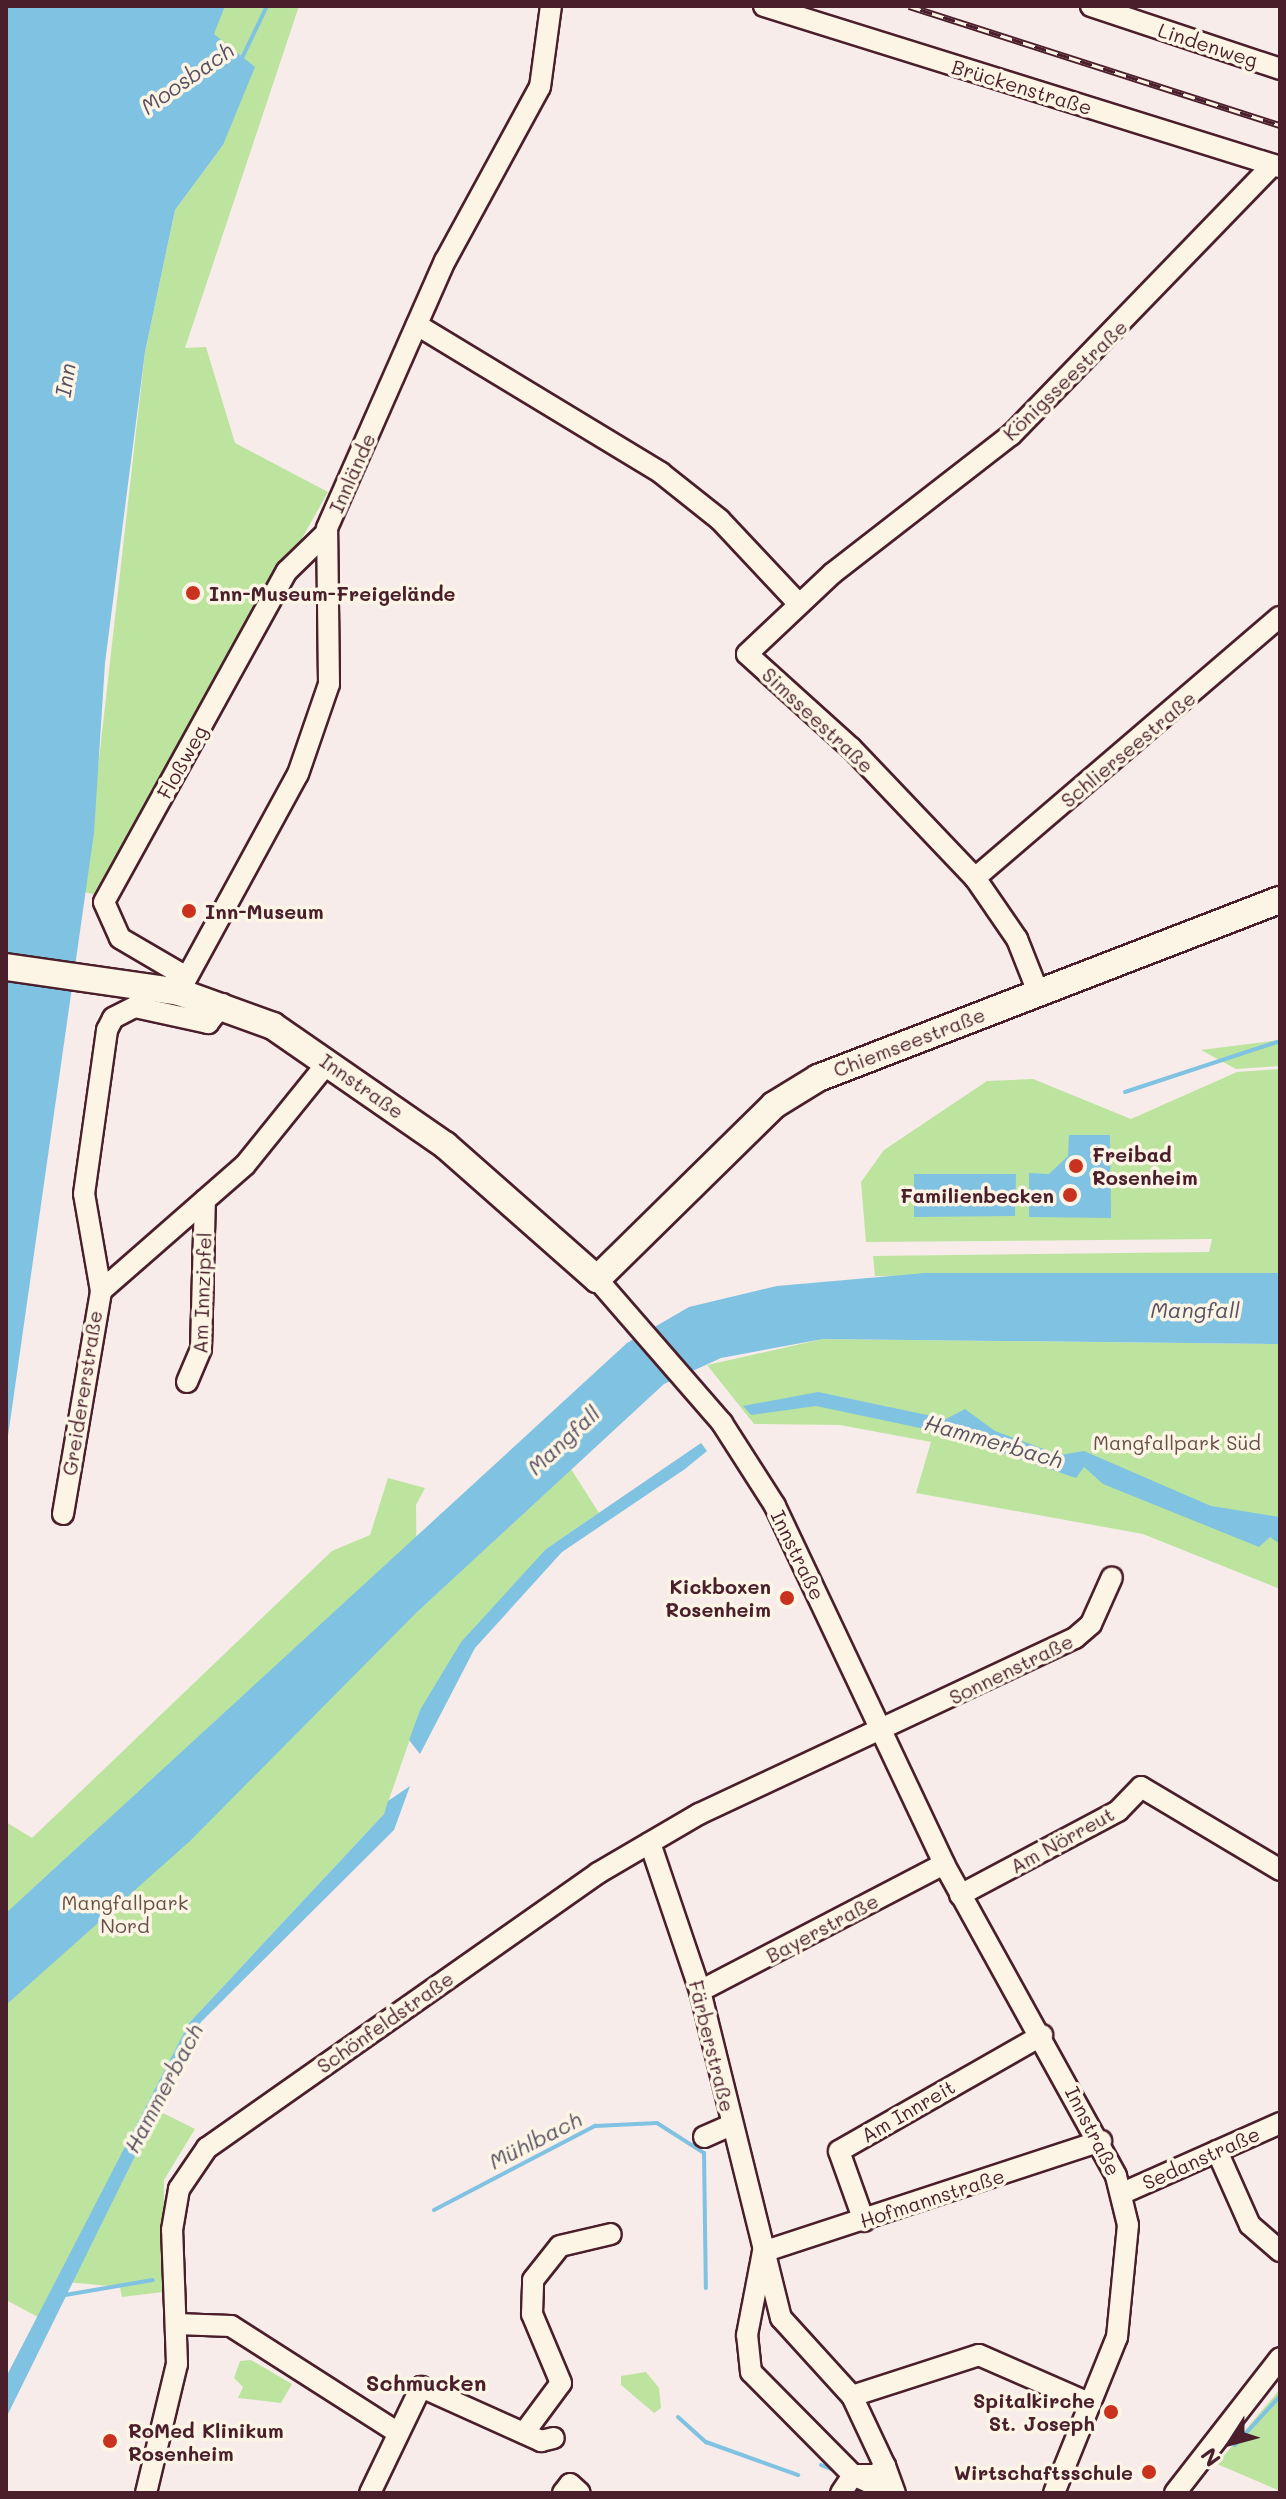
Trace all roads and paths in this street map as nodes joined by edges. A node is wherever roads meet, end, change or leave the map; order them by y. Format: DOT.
graph roads {
  1 [pos="551,6"];
  2 [pos="764,6"];
  3 [pos="1099,7"];
  4 [pos="1280,69"];
  5 [pos="1277,166"];
  6 [pos="417,325"];
  7 [pos="326,533"];
  8 [pos="798,603"];
  9 [pos="1280,617"];
  10 [pos="975,878"];
  11 [pos="1280,900"];
  12 [pos="6,967"];
  13 [pos="181,983"];
  14 [pos="1038,992"];
  15 [pos="223,1004"];
  16 [pos="328,1062"];
  17 [pos="205,1200"];
  18 [pos="597,1279"];
  19 [pos="101,1291"];
  20 [pos="187,1382"];
  21 [pos="63,1514"];
  22 [pos="1112,1577"];
  23 [pos="881,1732"];
  24 [pos="650,1843"];
  25 [pos="944,1864"];
  26 [pos="1280,1870"];
  27 [pos="960,1895"];
  28 [pos="700,1991"];
  29 [pos="1042,2035"];
  30 [pos="1280,2123"];
  31 [pos="731,2125"];
  32 [pos="704,2137"];
  33 [pos="1101,2141"];
  34 [pos="1217,2151"];
  35 [pos="1123,2193"];
  36 [pos="864,2221"];
  37 [pos="611,2234"];
  38 [pos="1280,2251"];
  39 [pos="763,2252"];
  40 [pos="781,2318"];
  41 [pos="176,2324"];
  42 [pos="747,2335"];
  43 [pos="1280,2358"];
  44 [pos="852,2396"];
  45 [pos="1091,2404"];
  46 [pos="398,2433"];
  47 [pos="524,2433"];
  48 [pos="554,2438"];
  49 [pos="885,2466"];
  50 [pos="847,2484"];
  51 [pos="146,2493"];
  52 [pos="370,2493"];
  53 [pos="563,2493"];
  54 [pos="580,2493"];
  55 [pos="894,2493"];
  56 [pos="1054,2493"];
  57 [pos="1175,2493"];
  1 -- 6 [label="street, Innlände"];
  2 -- 5 [label="street, Brückenstraße"];
  3 -- 4 [label="street, Lindenweg"];
  5 -- 8 [label="street, Königsseestraße"];
  6 -- 7 [label="street, Innlände"];
  6 -- 8 [label="street"];
  7 -- 13 [label="street, Innlände"];
  7 -- 13 [label="street, Floßweg"];
  8 -- 10 [label="street, Simsseestraße"];
  9 -- 10 [label="street, Schlierseestraße"];
  10 -- 14 [label="street, Simsseestraße"];
  11 -- 14 [label="main road, Chiemseestraße"];
  12 -- 13 [label="main road, Innstraße"];
  13 -- 15 [label="main road, Innstraße"];
  14 -- 18 [label="main road, Chiemseestraße"];
  15 -- 16 [label="main road, Innstraße"];
  15 -- 19 [label="street, Greidererstraße"];
  16 -- 17 [label="street, Am Innzipfel"];
  16 -- 18 [label="main road, Innstraße"];
  17 -- 19 [label="street, Am Innzipfel"];
  17 -- 20 [label="street, Am Innzipfel"];
  18 -- 23 [label="street, Innstraße"];
  19 -- 21 [label="street, Greidererstraße"];
  22 -- 23 [label="street, Sonnenstraße"];
  23 -- 24 [label="street, Schönfeldstraße"];
  23 -- 25 [label="street, Innstraße"];
  24 -- 28 [label="street, Färberstraße"];
  24 -- 41 [label="street, Schönfeldstraße"];
  25 -- 27 [label="street, Innstraße"];
  25 -- 28 [label="street, Bayerstraße"];
  26 -- 27 [label="street, Am Nörreut"];
  27 -- 29 [label="street, Innstraße"];
  28 -- 31 [label="street, Färberstraße"];
  29 -- 33 [label="street, Innstraße"];
  29 -- 36 [label="street, Am Innreit"];
  30 -- 34 [label="street, Sedanstraße"];
  31 -- 32 [label="street"];
  31 -- 39 [label="street, Färberstraße"];
  33 -- 35 [label="street, Innstraße"];
  33 -- 36 [label="street, Hofmannstraße"];
  34 -- 35 [label="street, Sedanstraße"];
  34 -- 38 [label="street"];
  35 -- 45 [label="street, Innstraße"];
  36 -- 39 [label="street, Hofmannstraße"];
  37 -- 47 [label="street"];
  39 -- 40 [label="street, Färberstraße"];
  39 -- 42 [label="street, Färberstraße"];
  40 -- 42 [label="street"];
  40 -- 44 [label="street, Färberstraße"];
  41 -- 46 [label="street"];
  41 -- 51 [label="street, Schönfeldstraße"];
  42 -- 50 [label="street, Färberstraße"];
  43 -- 57 [label="street"];
  44 -- 45 [label="street"];
  44 -- 49 [label="street, Färberstraße"];
  45 -- 56 [label="street, Innstraße"];
  46 -- 47 [label="street"];
  46 -- 52 [label="street"];
  47 -- 48 [label="street"];
  49 -- 50 [label="street"];
  49 -- 55 [label="street, Färberstraße"];
  50 -- 55 [label="street, Färberstraße"];
  53 -- 54 [label="street"];
}
